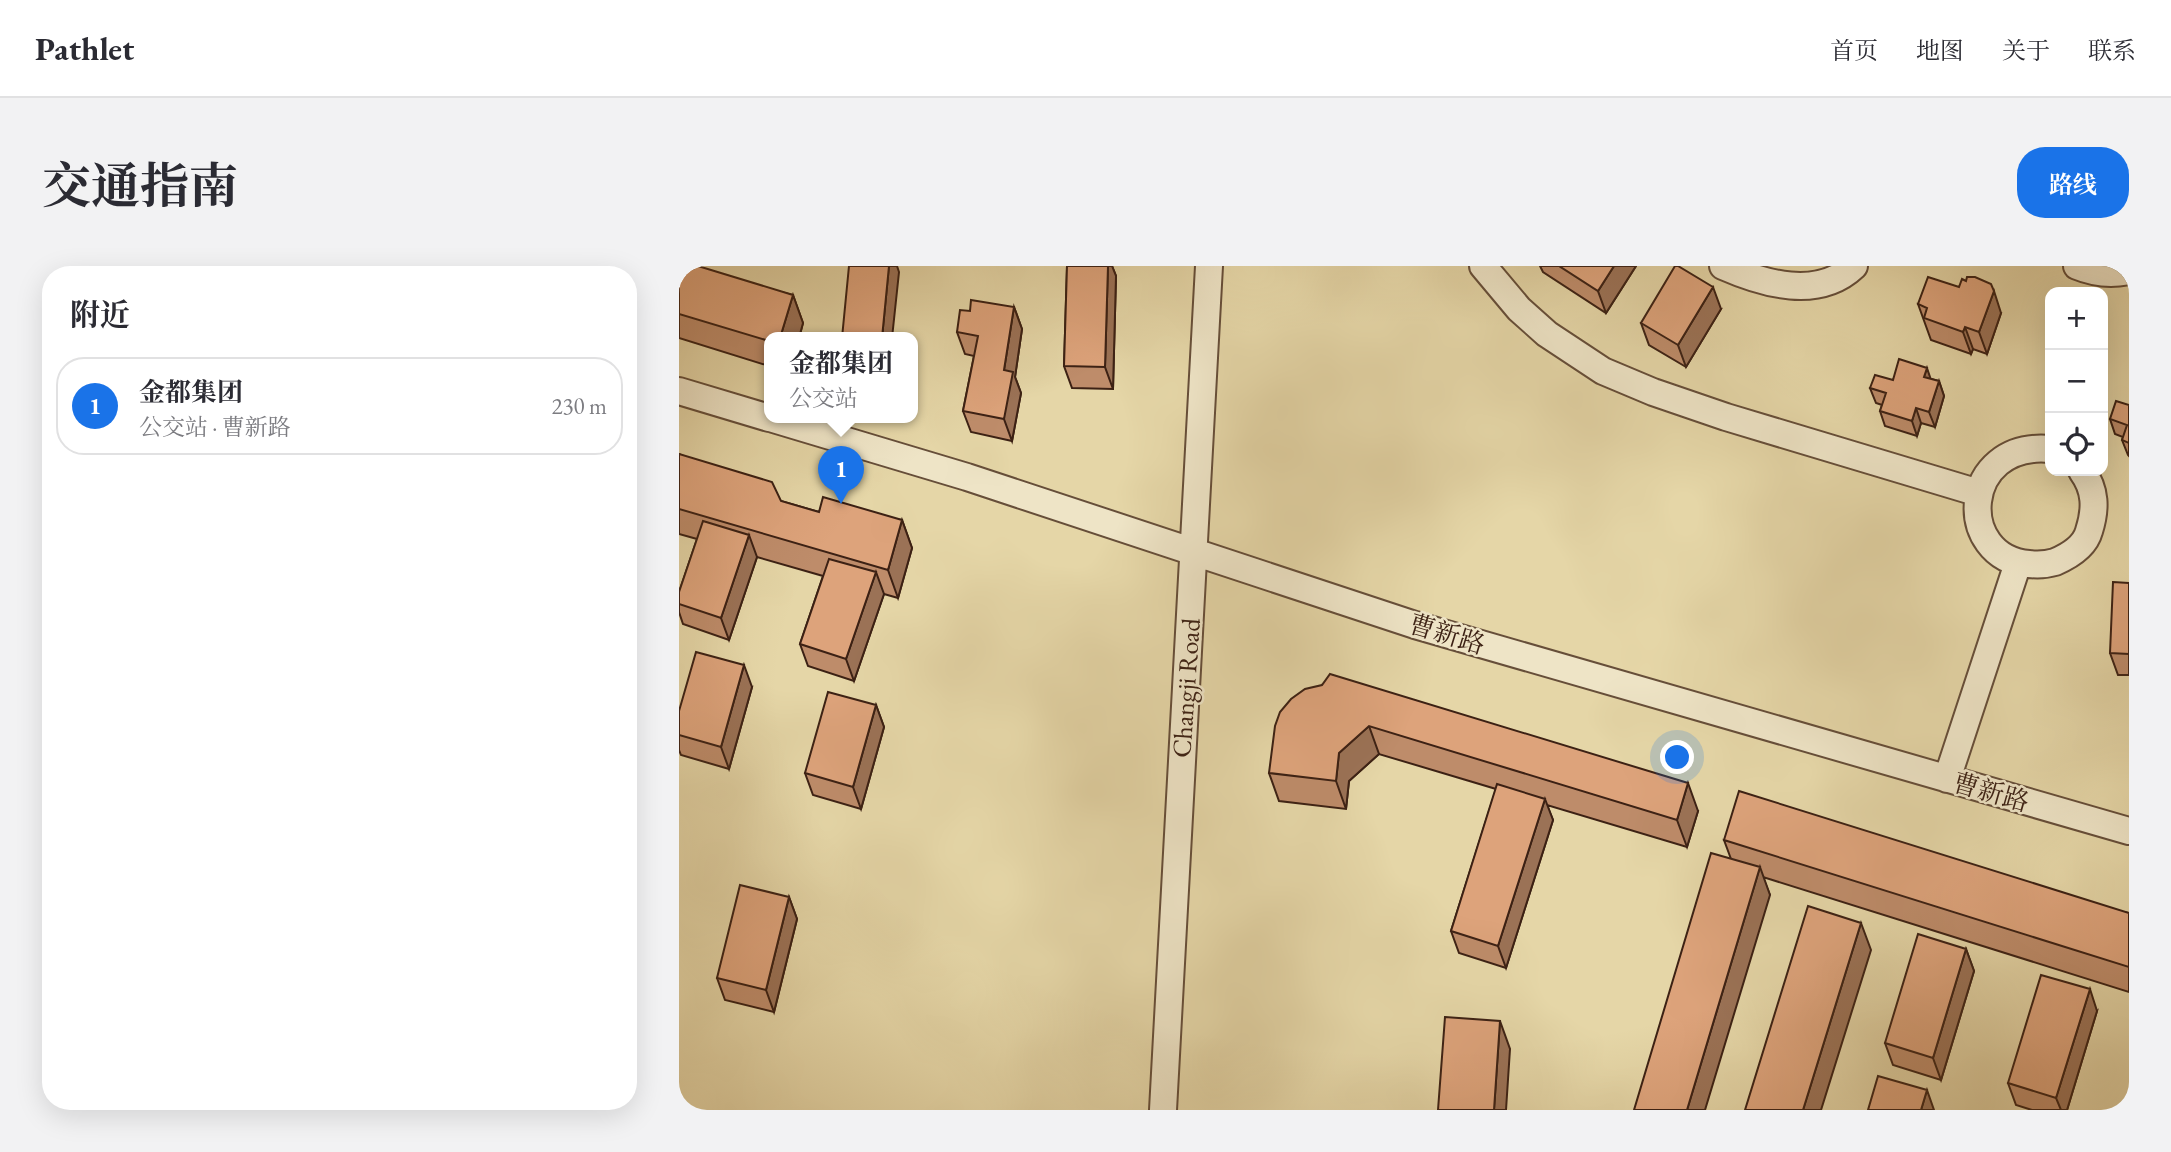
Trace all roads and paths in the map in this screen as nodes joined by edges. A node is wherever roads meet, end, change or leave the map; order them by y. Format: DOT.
graph roads {
  1 [pos="1209,266"];
  2 [pos="1483,266"];
  3 [pos="1723,266"];
  4 [pos="1854,266"];
  5 [pos="2129,271"];
  6 [pos="2084,277"];
  7 [pos="679,391"];
  8 [pos="764,416"];
  9 [pos="787,423"];
  10 [pos="2045,448"];
  11 [pos="2086,476"];
  12 [pos="1979,493"];
  13 [pos="1195,552"];
  14 [pos="2018,563"];
  15 [pos="1947,779"];
  16 [pos="2129,831"];
  17 [pos="1163,1110"];
  1 -- 13 [label="street, Changji Road"];
  2 -- 12 [label="street"];
  3 -- 4 [label="street"];
  5 -- 6 [label="street"];
  7 -- 8 [label="street, 曹新路"];
  9 -- 13 [label="street, 曹新路"];
  10 -- 12 [label="street"];
  11 -- 14 [label="street"];
  12 -- 14 [label="street"];
  13 -- 15 [label="street, 曹新路"];
  13 -- 17 [label="street, Changji Road"];
  14 -- 15 [label="street"];
  15 -- 16 [label="street, 曹新路"];
}
